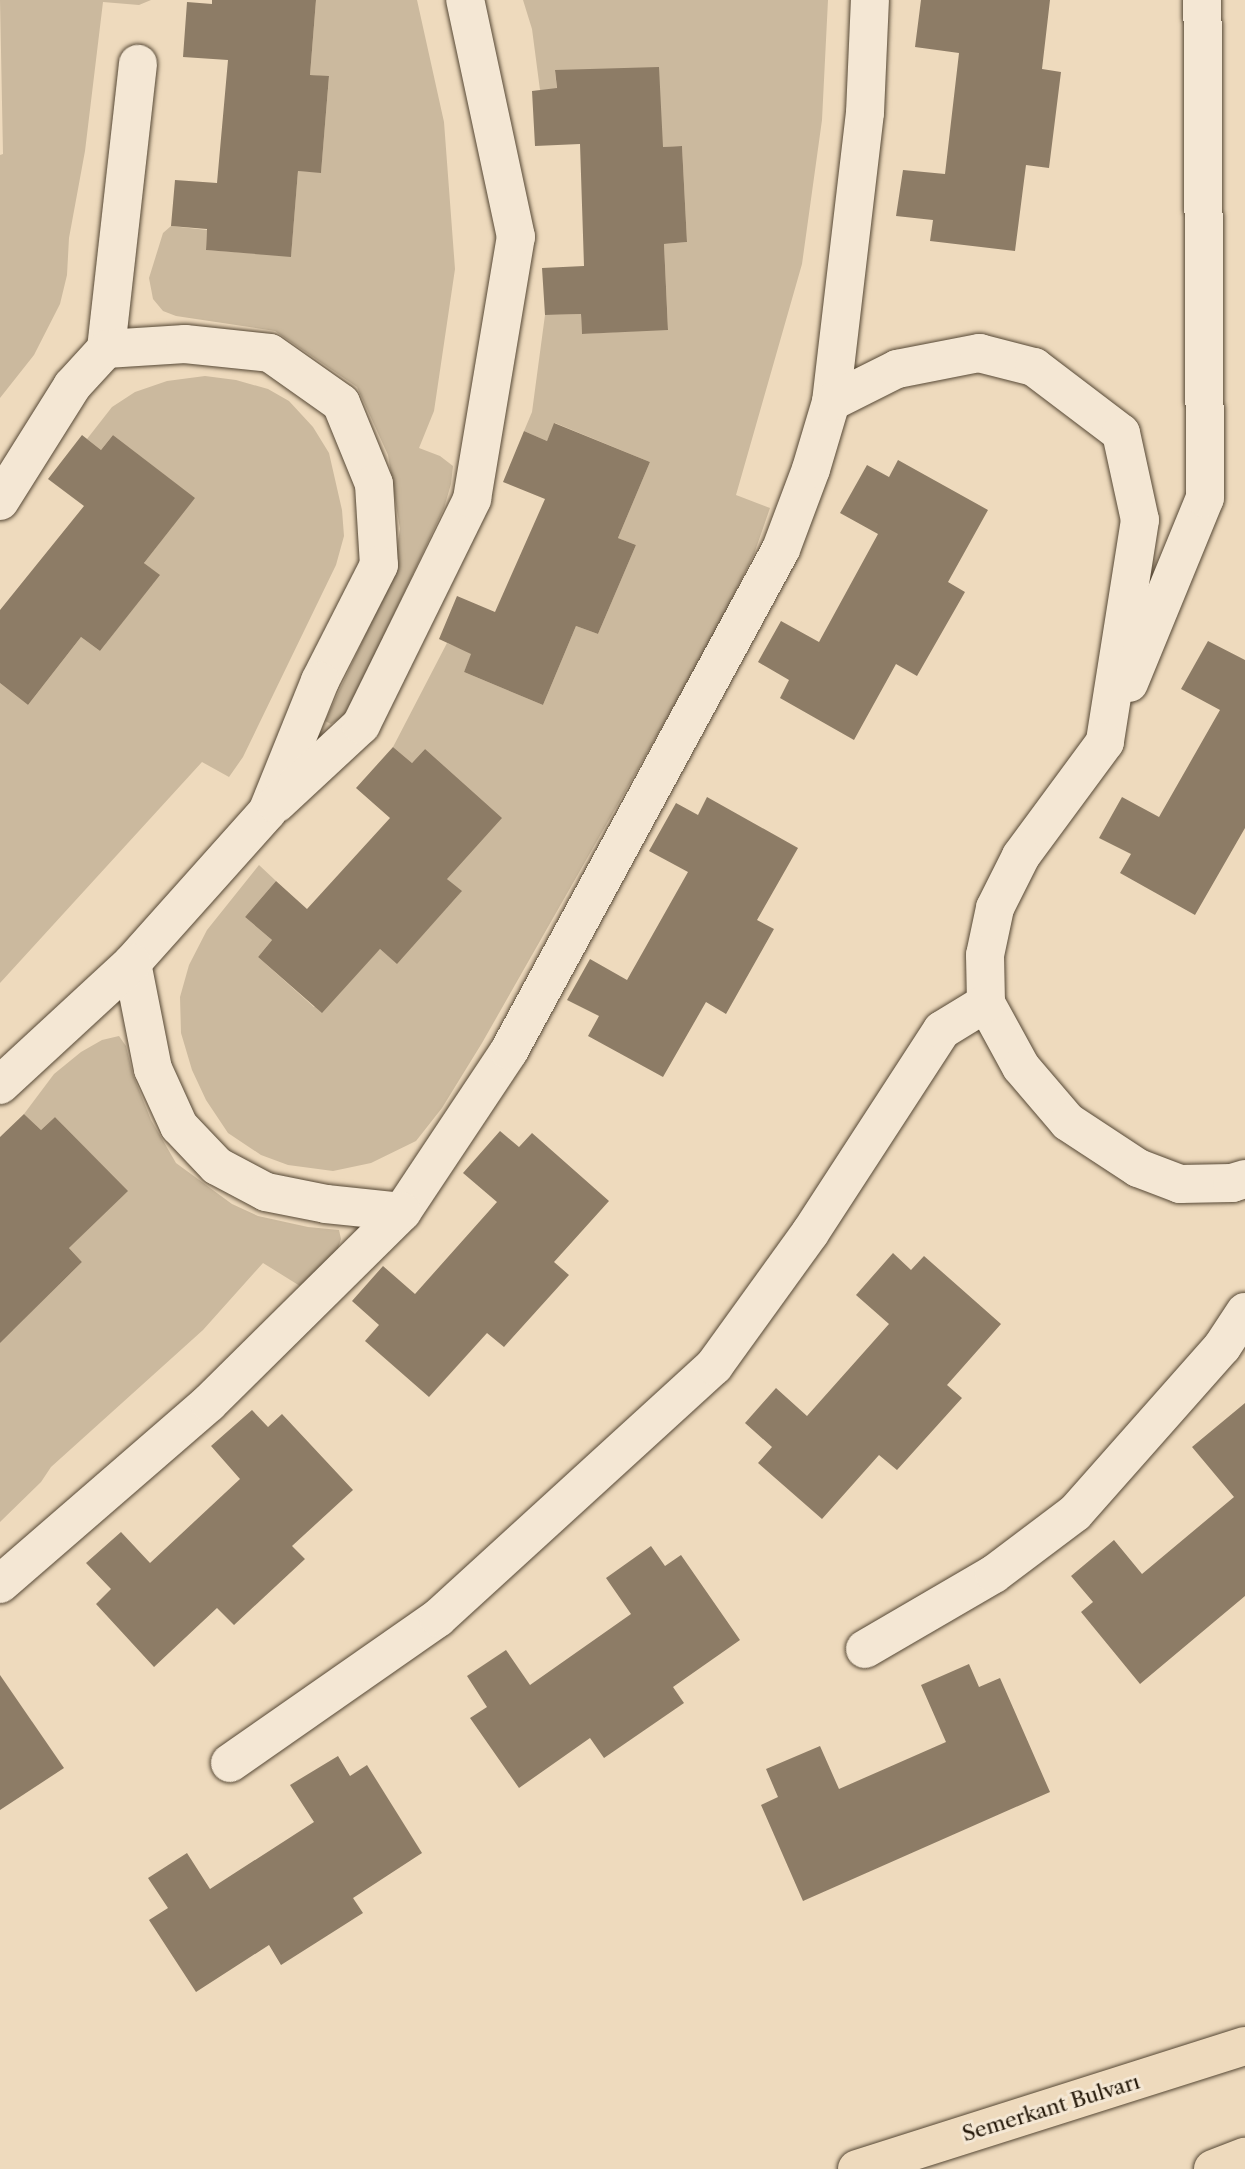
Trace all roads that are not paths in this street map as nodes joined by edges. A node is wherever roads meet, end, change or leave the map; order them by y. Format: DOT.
graph roads {
  1 [pos="465,0"];
  2 [pos="870,0"];
  3 [pos="1202,0"];
  4 [pos="138,64"];
  5 [pos="106,349"];
  6 [pos="831,402"];
  7 [pos="0,501"];
  8 [pos="1105,743"];
  9 [pos="267,812"];
  10 [pos="132,963"];
  11 [pos="986,1003"];
  12 [pos="0,1085"];
  13 [pos="1245,1179"];
  14 [pos="402,1212"];
  15 [pos="1245,1312"];
  16 [pos="0,1584"];
  17 [pos="864,1649"];
  18 [pos="230,1763"];
  19 [pos="1245,2046"];
  20 [pos="1245,2157"];
  21 [pos="857,2169"];
  22 [pos="1213,2169"];
  1 -- 9 [label="lane"];
  2 -- 6 [label="lane"];
  3 -- 8 [label="lane"];
  4 -- 5 [label="lane"];
  5 -- 7 [label="lane"];
  5 -- 9 [label="lane"];
  6 -- 8 [label="lane"];
  6 -- 14 [label="lane"];
  8 -- 11 [label="lane"];
  9 -- 10 [label="lane"];
  10 -- 12 [label="lane"];
  10 -- 14 [label="lane"];
  11 -- 13 [label="lane"];
  11 -- 18 [label="lane"];
  14 -- 16 [label="lane"];
  15 -- 17 [label="lane"];
  19 -- 21 [label="main road, Semerkant Bulvarı"];
  20 -- 22 [label="main road"];
}
